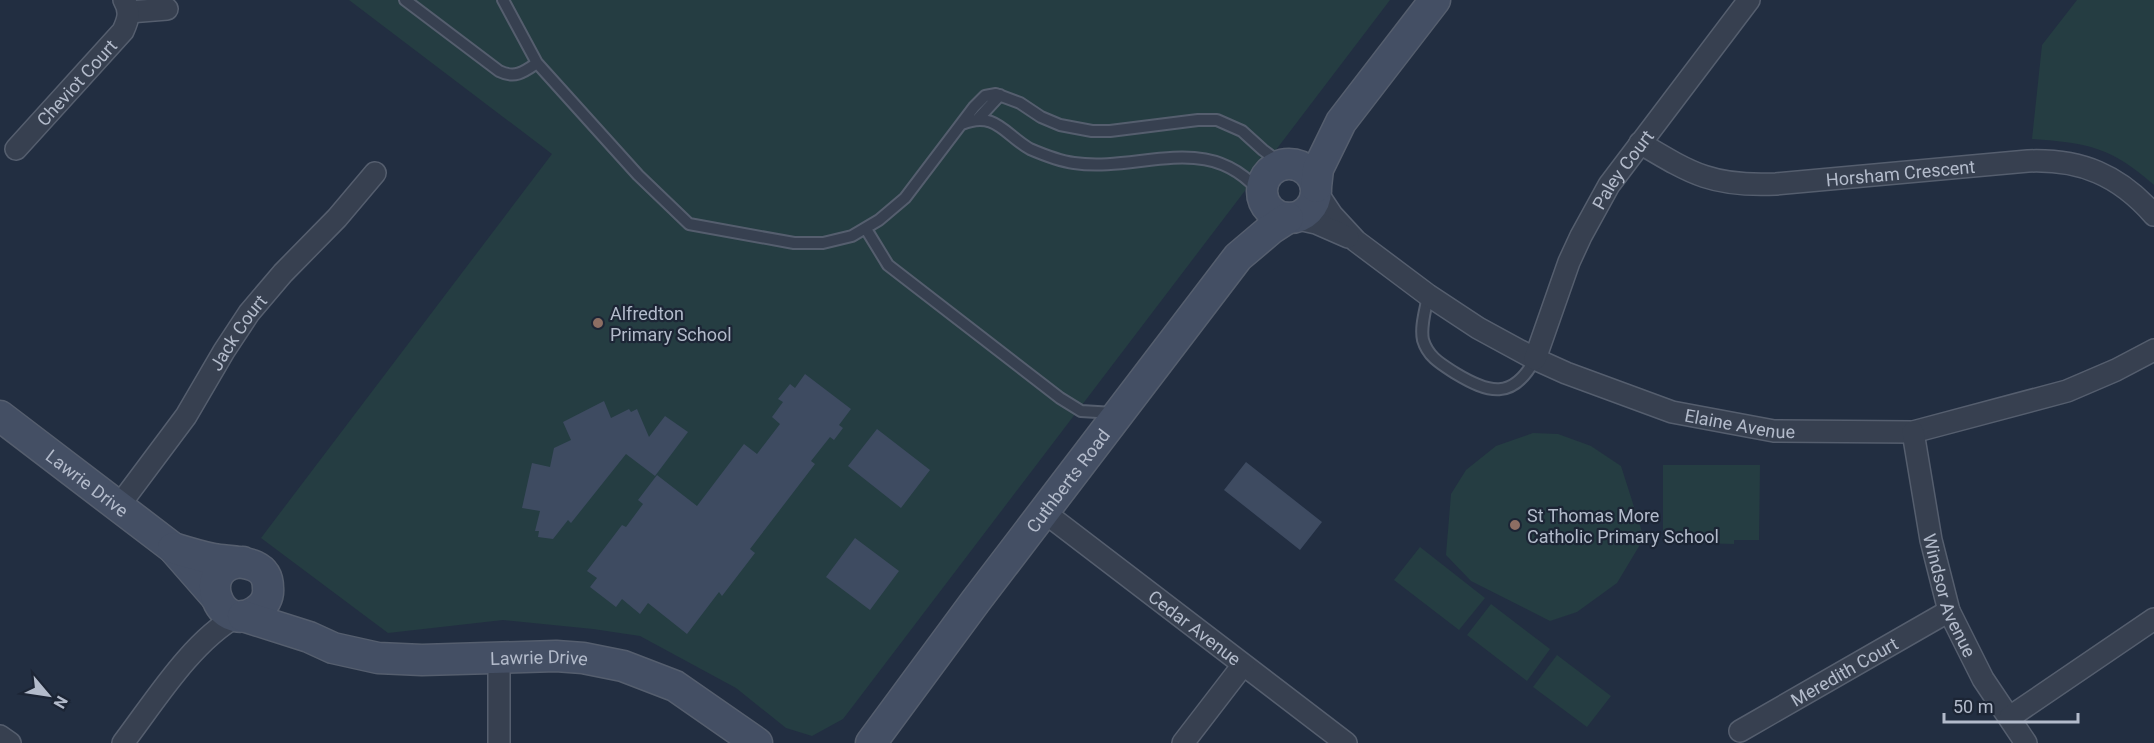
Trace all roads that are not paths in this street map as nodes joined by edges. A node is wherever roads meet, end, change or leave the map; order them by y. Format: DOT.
graph roads {
  1 [pos="405,0"];
  2 [pos="503,0"];
  3 [pos="1435,0"];
  4 [pos="1749,0"];
  5 [pos="127,6"];
  6 [pos="167,9"];
  7 [pos="537,63"];
  8 [pos="1000,95"];
  9 [pos="977,120"];
  10 [pos="1341,122"];
  11 [pos="962,124"];
  12 [pos="1640,143"];
  13 [pos="16,149"];
  14 [pos="1285,165"];
  15 [pos="375,173"];
  16 [pos="1316,189"];
  17 [pos="1263,197"];
  18 [pos="2154,215"];
  19 [pos="1291,218"];
  20 [pos="866,229"];
  21 [pos="1356,241"];
  22 [pos="1238,257"];
  23 [pos="1428,295"];
  24 [pos="2154,350"];
  25 [pos="1534,359"];
  26 [pos="1120,412"];
  27 [pos="0,416"];
  28 [pos="1913,432"];
  29 [pos="118,507"];
  30 [pos="1044,512"];
  31 [pos="173,548"];
  32 [pos="254,569"];
  33 [pos="228,607"];
  34 [pos="1949,611"];
  35 [pos="2154,619"];
  36 [pos="309,637"];
  37 [pos="499,657"];
  38 [pos="1243,665"];
  39 [pos="899,703"];
  40 [pos="2010,717"];
  41 [pos="1740,731"];
  42 [pos="0,736"];
  43 [pos="759,742"];
  44 [pos="10,743"];
  45 [pos="123,743"];
  46 [pos="499,743"];
  47 [pos="847,743"];
  48 [pos="870,743"];
  49 [pos="1183,743"];
  50 [pos="1346,743"];
  51 [pos="2026,743"];
  1 -- 7 [label="lane"];
  2 -- 7 [label="lane"];
  3 -- 10 [label="street"];
  4 -- 12 [label="street, Paley Court"];
  5 -- 6 [label="street, Cheviot Court"];
  5 -- 13 [label="street, Cheviot Court"];
  7 -- 20 [label="lane"];
  8 -- 9 [label="lane"];
  8 -- 11 [label="lane"];
  8 -- 14 [label="lane"];
  9 -- 11 [label="lane"];
  9 -- 17 [label="lane"];
  10 -- 14 [label="street"];
  10 -- 16 [label="street"];
  11 -- 20 [label="lane"];
  12 -- 18 [label="street, Horsham Crescent"];
  12 -- 25 [label="street, Paley Court"];
  14 -- 16 [label="street"];
  14 -- 17 [label="street"];
  15 -- 29 [label="street, Jack Court"];
  16 -- 19 [label="street"];
  16 -- 21 [label="street, Elaine Avenue"];
  17 -- 19 [label="street"];
  17 -- 22 [label="street, Cuthberts Road"];
  19 -- 21 [label="street, Elaine Avenue"];
  19 -- 22 [label="street, Cuthberts Road"];
  20 -- 26 [label="lane"];
  21 -- 23 [label="street, Elaine Avenue"];
  22 -- 26 [label="street, Cuthberts Road"];
  23 -- 25 [label="street, Elaine Avenue"];
  23 -- 25 [label="lane"];
  24 -- 28 [label="street, Elaine Avenue"];
  25 -- 28 [label="street, Elaine Avenue"];
  26 -- 30 [label="street, Cuthberts Road"];
  27 -- 29 [label="street, Lawrie Drive"];
  28 -- 34 [label="street, Windsor Avenue"];
  29 -- 31 [label="street, Lawrie Drive"];
  30 -- 38 [label="street, Cedar Avenue"];
  30 -- 39 [label="street, Cuthberts Road"];
  31 -- 32 [label="street, Lawrie Drive"];
  31 -- 33 [label="street, Lawrie Drive"];
  32 -- 33 [label="street"];
  32 -- 33 [label="street"];
  32 -- 36 [label="street, Lawrie Drive"];
  33 -- 36 [label="street, Lawrie Drive"];
  33 -- 45 [label="street"];
  34 -- 40 [label="street, Windsor Avenue"];
  34 -- 41 [label="street, Meredith Court"];
  35 -- 40 [label="street"];
  36 -- 37 [label="street, Lawrie Drive"];
  37 -- 43 [label="street, Lawrie Drive"];
  37 -- 46 [label="street"];
  38 -- 49 [label="street"];
  38 -- 50 [label="street, Cedar Avenue"];
  39 -- 47 [label="street, Cuthberts Road"];
  39 -- 48 [label="street, Cuthberts Road"];
  40 -- 51 [label="street, Windsor Avenue"];
  42 -- 44 [label="street"];
}
